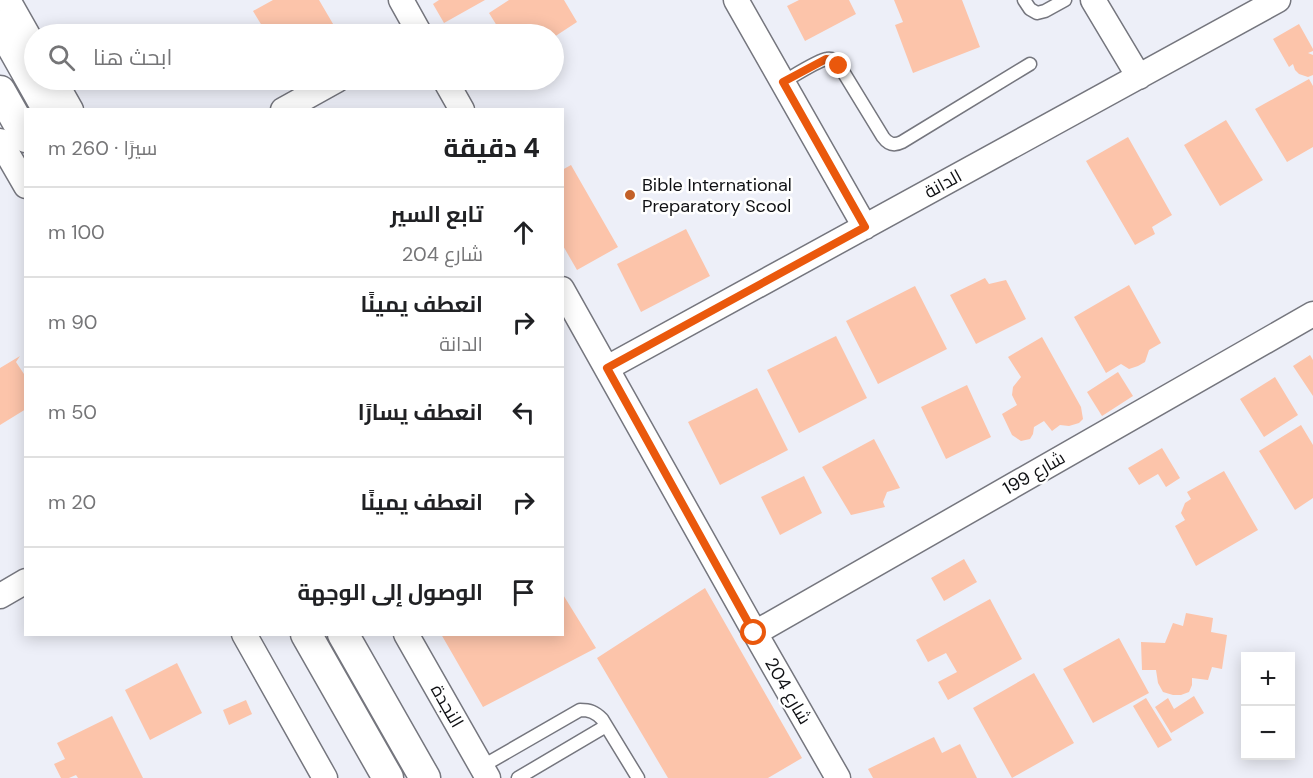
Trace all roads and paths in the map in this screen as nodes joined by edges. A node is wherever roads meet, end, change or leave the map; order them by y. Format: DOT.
graph roads {
  1 [pos="9,0"];
  2 [pos="401,0"];
  3 [pos="736,0"];
  4 [pos="1024,0"];
  5 [pos="1065,0"];
  6 [pos="1093,0"];
  7 [pos="1278,0"];
  8 [pos="414,24"];
  9 [pos="0,25"];
  10 [pos="24,28"];
  11 [pos="1030,64"];
  12 [pos="24,68"];
  13 [pos="1138,77"];
  14 [pos="783,82"];
  15 [pos="37,90"];
  16 [pos="60,90"];
  17 [pos="319,90"];
  18 [pos="451,90"];
  19 [pos="0,91"];
  20 [pos="47,108"];
  21 [pos="70,108"];
  22 [pos="288,108"];
  23 [pos="461,108"];
  24 [pos="24,133"];
  25 [pos="0,141"];
  26 [pos="24,183"];
  27 [pos="865,227"];
  28 [pos="564,293"];
  29 [pos="1313,314"];
  30 [pos="607,368"];
  31 [pos="24,582"];
  32 [pos="0,596"];
  33 [pos="754,633"];
  34 [pos="245,636"];
  35 [pos="307,636"];
  36 [pos="344,636"];
  37 [pos="407,636"];
  38 [pos="606,726"];
  39 [pos="484,772"];
  40 [pos="635,777"];
  41 [pos="325,778"];
  42 [pos="388,778"];
  43 [pos="425,778"];
  44 [pos="518,778"];
  45 [pos="838,778"];
  1 -- 10 [label="street"];
  2 -- 8 [label="street"];
  3 -- 14 [label="street"];
  4 -- 5 [label="lane"];
  6 -- 13 [label="street"];
  7 -- 13 [label="street, الدانة"];
  9 -- 12 [label="street"];
  11 -- 14 [label="lane"];
  13 -- 27 [label="street, الدانة"];
  14 -- 27 [label="street"];
  15 -- 20 [label="street"];
  16 -- 21 [label="street"];
  17 -- 22 [label="street"];
  18 -- 23 [label="street"];
  19 -- 24 [label="street"];
  25 -- 26 [label="street"];
  27 -- 30 [label="street, الدانة"];
  28 -- 30 [label="street, شارع 204"];
  29 -- 33 [label="street, شارع 199"];
  30 -- 33 [label="street, شارع 204"];
  31 -- 32 [label="street"];
  33 -- 45 [label="street, شارع 204"];
  34 -- 41 [label="street"];
  35 -- 42 [label="street"];
  36 -- 43 [label="street"];
  37 -- 39 [label="street, النجدة"];
  38 -- 39 [label="lane"];
  38 -- 40 [label="lane"];
  38 -- 44 [label="lane"];
}
